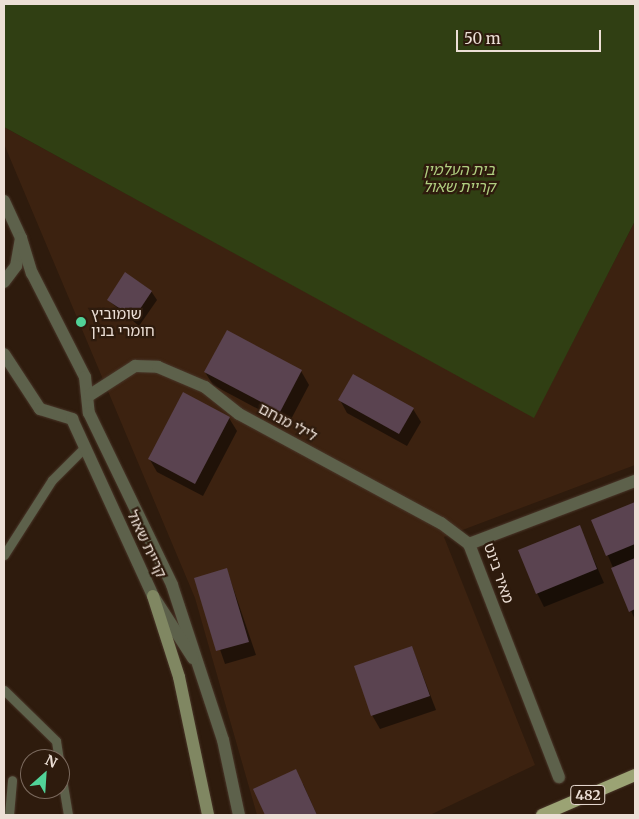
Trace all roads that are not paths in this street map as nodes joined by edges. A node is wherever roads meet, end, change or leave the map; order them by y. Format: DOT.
graph roads {
  1 [pos="4,201"];
  2 [pos="21,238"];
  3 [pos="4,282"];
  4 [pos="4,354"];
  5 [pos="90,395"];
  6 [pos="89,413"];
  7 [pos="72,420"];
  8 [pos="85,447"];
  9 [pos="635,480"];
  10 [pos="469,544"];
  11 [pos="4,555"];
  12 [pos="153,596"];
  13 [pos="204,676"];
  14 [pos="4,690"];
  15 [pos="57,749"];
  16 [pos="635,775"];
  17 [pos="559,777"];
  18 [pos="12,780"];
  19 [pos="65,799"];
  20 [pos="9,815"];
  21 [pos="68,815"];
  22 [pos="208,815"];
  23 [pos="239,815"];
  24 [pos="542,815"];
  1 -- 2 [label="street, קריית שאול"];
  2 -- 3 [label="street"];
  2 -- 5 [label="street, קריית שאול"];
  4 -- 7 [label="street"];
  5 -- 6 [label="street, קריית שאול"];
  5 -- 10 [label="street, לילי מנחם"];
  6 -- 7 [label="street"];
  6 -- 13 [label="street, קריית שאול"];
  7 -- 8 [label="street, קריית שאול"];
  8 -- 11 [label="lane"];
  8 -- 12 [label="street, קריית שאול"];
  9 -- 10 [label="street, מאיר בינט"];
  10 -- 17 [label="street, מאיר בינט"];
  12 -- 13 [label="street, קריית שאול"];
  12 -- 22 [label="main road"];
  13 -- 23 [label="street, קריית שאול"];
  14 -- 15 [label="lane"];
  16 -- 24 [label="main road, 482"];
  18 -- 20 [label="lane"];
  19 -- 21 [label="lane"];
}
